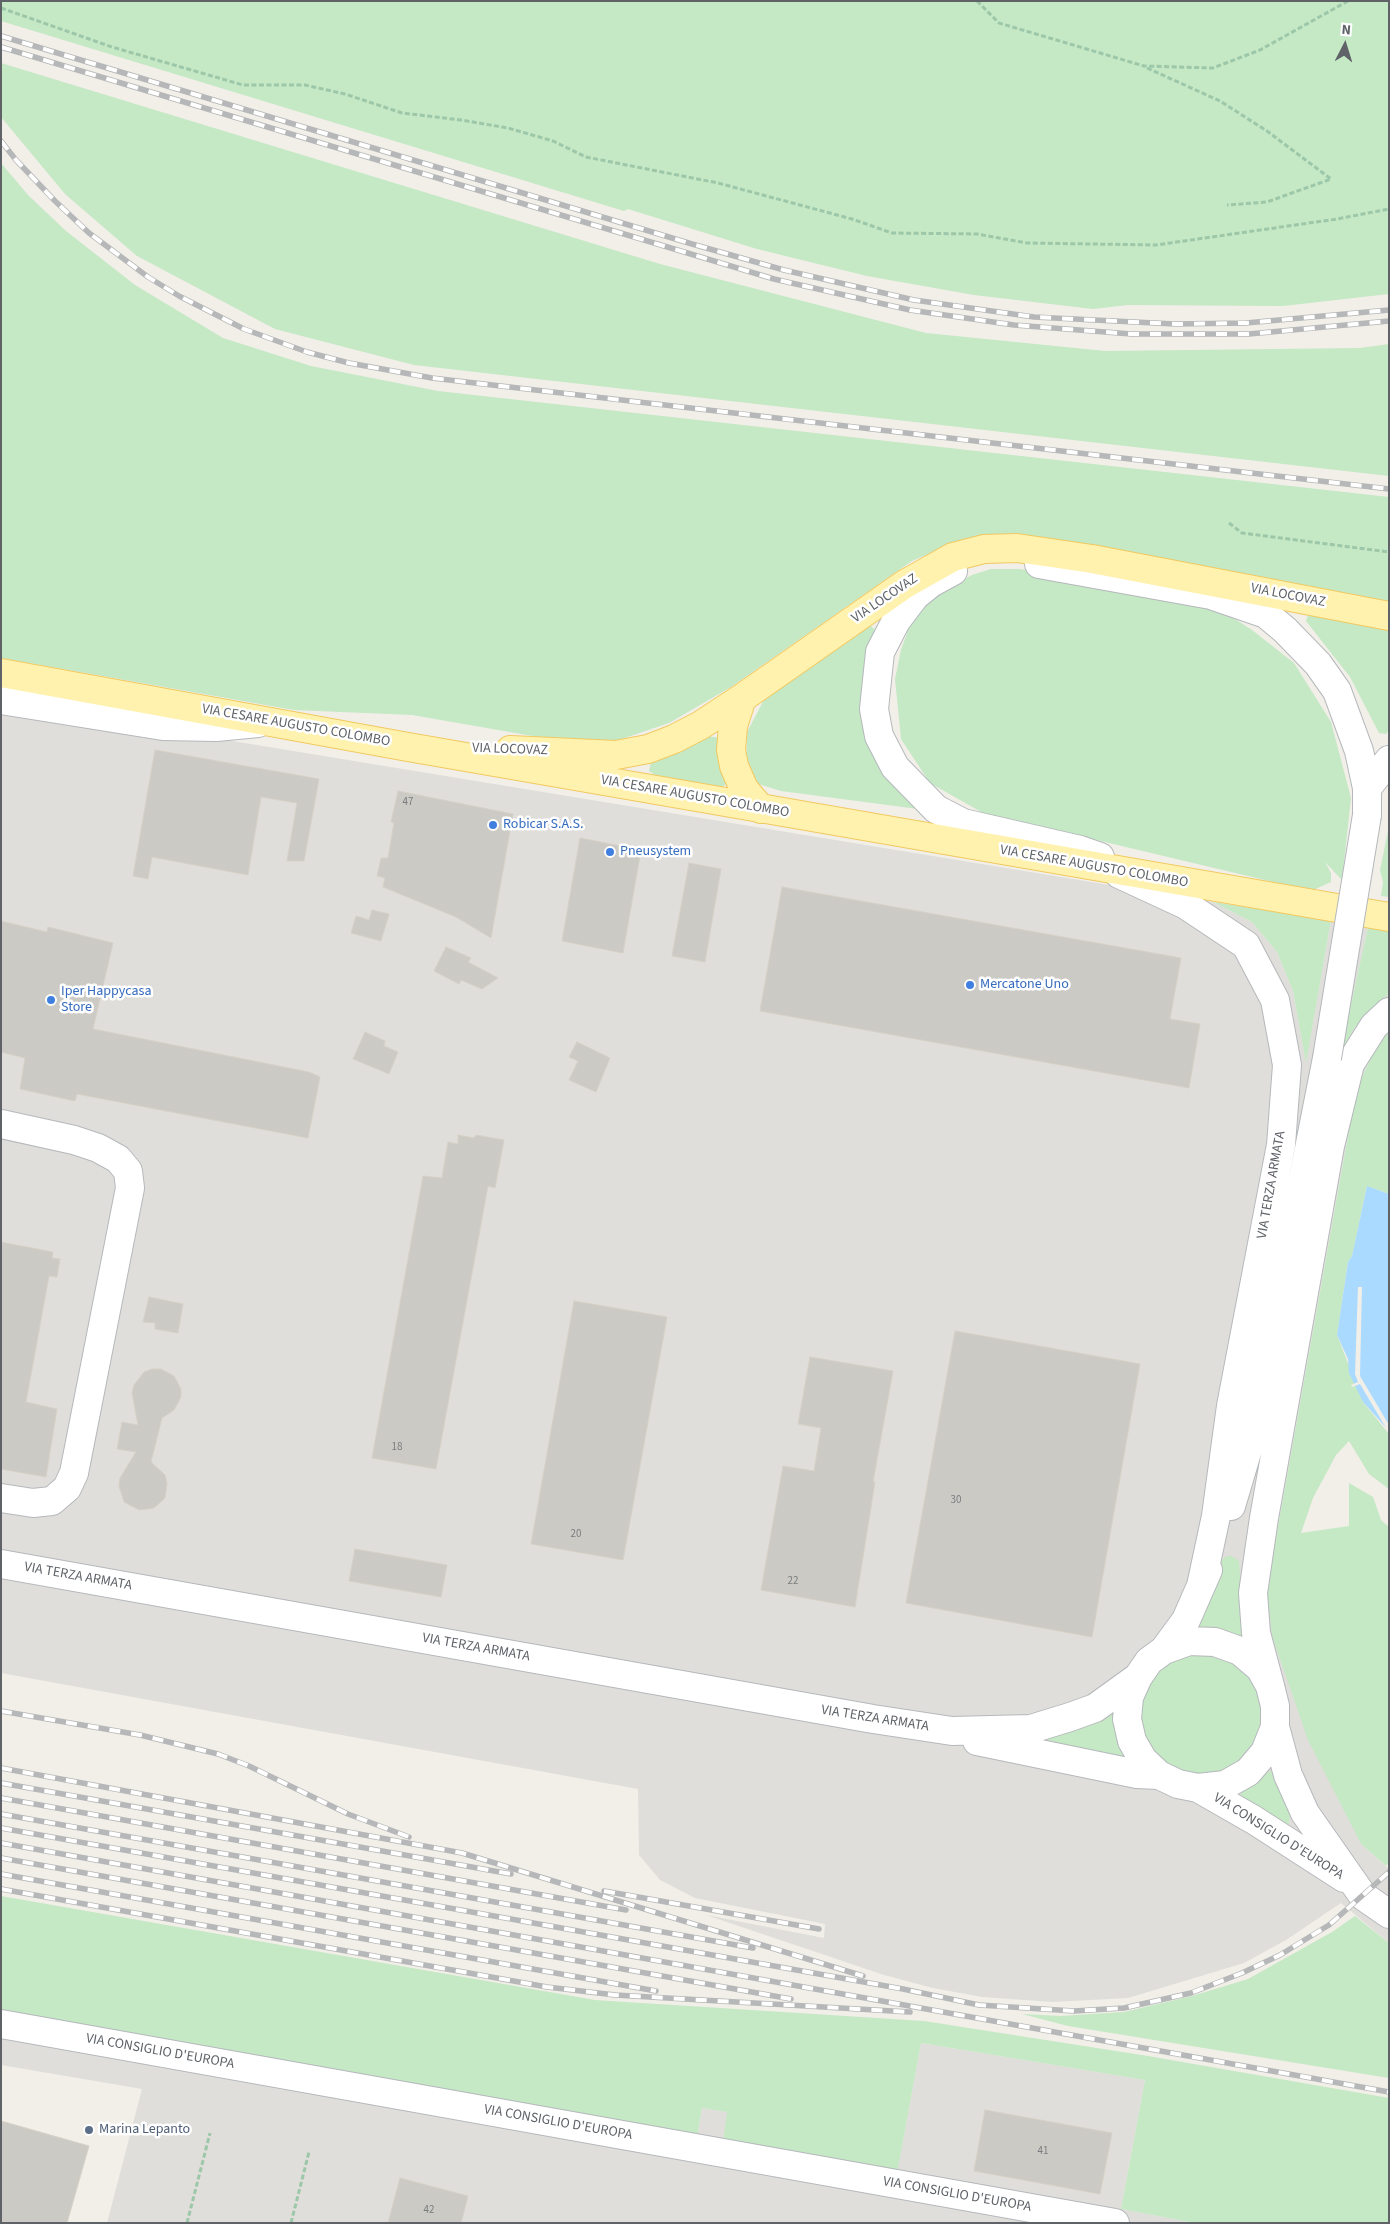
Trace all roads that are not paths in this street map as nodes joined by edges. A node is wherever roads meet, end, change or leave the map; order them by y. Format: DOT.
graph roads {
  1 [pos="1229,584"];
  2 [pos="1269,615"];
  3 [pos="1389,616"];
  4 [pos="1,673"];
  5 [pos="742,698"];
  6 [pos="1,700"];
  7 [pos="272,722"];
  8 [pos="408,747"];
  9 [pos="1389,760"];
  10 [pos="1367,788"];
  11 [pos="761,809"];
  12 [pos="1109,870"];
  13 [pos="1152,877"];
  14 [pos="1389,917"];
  15 [pos="1389,1012"];
  16 [pos="1,1124"];
  17 [pos="1253,1432"];
  18 [pos="1,1498"];
  19 [pos="1,1564"];
  20 [pos="1201,1586"];
  21 [pos="1253,1593"];
  22 [pos="1164,1650"];
  23 [pos="1138,1677"];
  24 [pos="1270,1686"];
  25 [pos="1275,1727"];
  26 [pos="952,1732"];
  27 [pos="1159,1775"];
  28 [pos="1198,1788"];
  29 [pos="1357,1886"];
  30 [pos="1389,1914"];
  31 [pos="1,2024"];
  32 [pos="1115,2223"];
  1 -- 2 [label="street, VIA TERZA ARMATA"];
  1 -- 3 [label="main road, VIA LOCOVAZ"];
  1 -- 5 [label="main road, VIA LOCOVAZ"];
  2 -- 10 [label="street, VIA TERZA ARMATA"];
  2 -- 13 [label="street, VIA LOCOVAZ"];
  4 -- 7 [label="main road, VIA CESARE AUGUSTO COLOMBO"];
  5 -- 8 [label="main road, VIA LOCOVAZ"];
  5 -- 11 [label="main road"];
  6 -- 7 [label="street"];
  7 -- 8 [label="main road, VIA CESARE AUGUSTO COLOMBO"];
  8 -- 11 [label="main road, VIA CESARE AUGUSTO COLOMBO"];
  9 -- 10 [label="street"];
  10 -- 17 [label="street, VIA TERZA ARMATA, bridge"];
  11 -- 12 [label="main road, VIA CESARE AUGUSTO COLOMBO"];
  12 -- 13 [label="main road, VIA CESARE AUGUSTO COLOMBO"];
  12 -- 20 [label="street, VIA TERZA ARMATA"];
  13 -- 14 [label="main road, VIA CESARE AUGUSTO COLOMBO"];
  15 -- 21 [label="street, VIA TERZA ARMATA"];
  16 -- 18 [label="street"];
  17 -- 20 [label="street, VIA TERZA ARMATA"];
  17 -- 21 [label="street, VIA TERZA ARMATA"];
  19 -- 26 [label="street, VIA TERZA ARMATA"];
  20 -- 22 [label="street, VIA TERZA ARMATA"];
  21 -- 24 [label="street, VIA TERZA ARMATA"];
  22 -- 23 [label="street, VIA TERZA ARMATA"];
  22 -- 24 [label="street, VIA TERZA ARMATA"];
  23 -- 26 [label="street, VIA TERZA ARMATA"];
  23 -- 27 [label="street, VIA TERZA ARMATA"];
  24 -- 25 [label="street, VIA TERZA ARMATA"];
  25 -- 28 [label="street, VIA TERZA ARMATA"];
  25 -- 29 [label="street, VIA CONSIGLIO D'EUROPA"];
  26 -- 27 [label="street, VIA TERZA ARMATA"];
  27 -- 28 [label="street, VIA TERZA ARMATA"];
  28 -- 29 [label="street, VIA CONSIGLIO D'EUROPA"];
  29 -- 30 [label="street, VIA CONSIGLIO D'EUROPA"];
  31 -- 32 [label="street, VIA CONSIGLIO D'EUROPA"];
}
